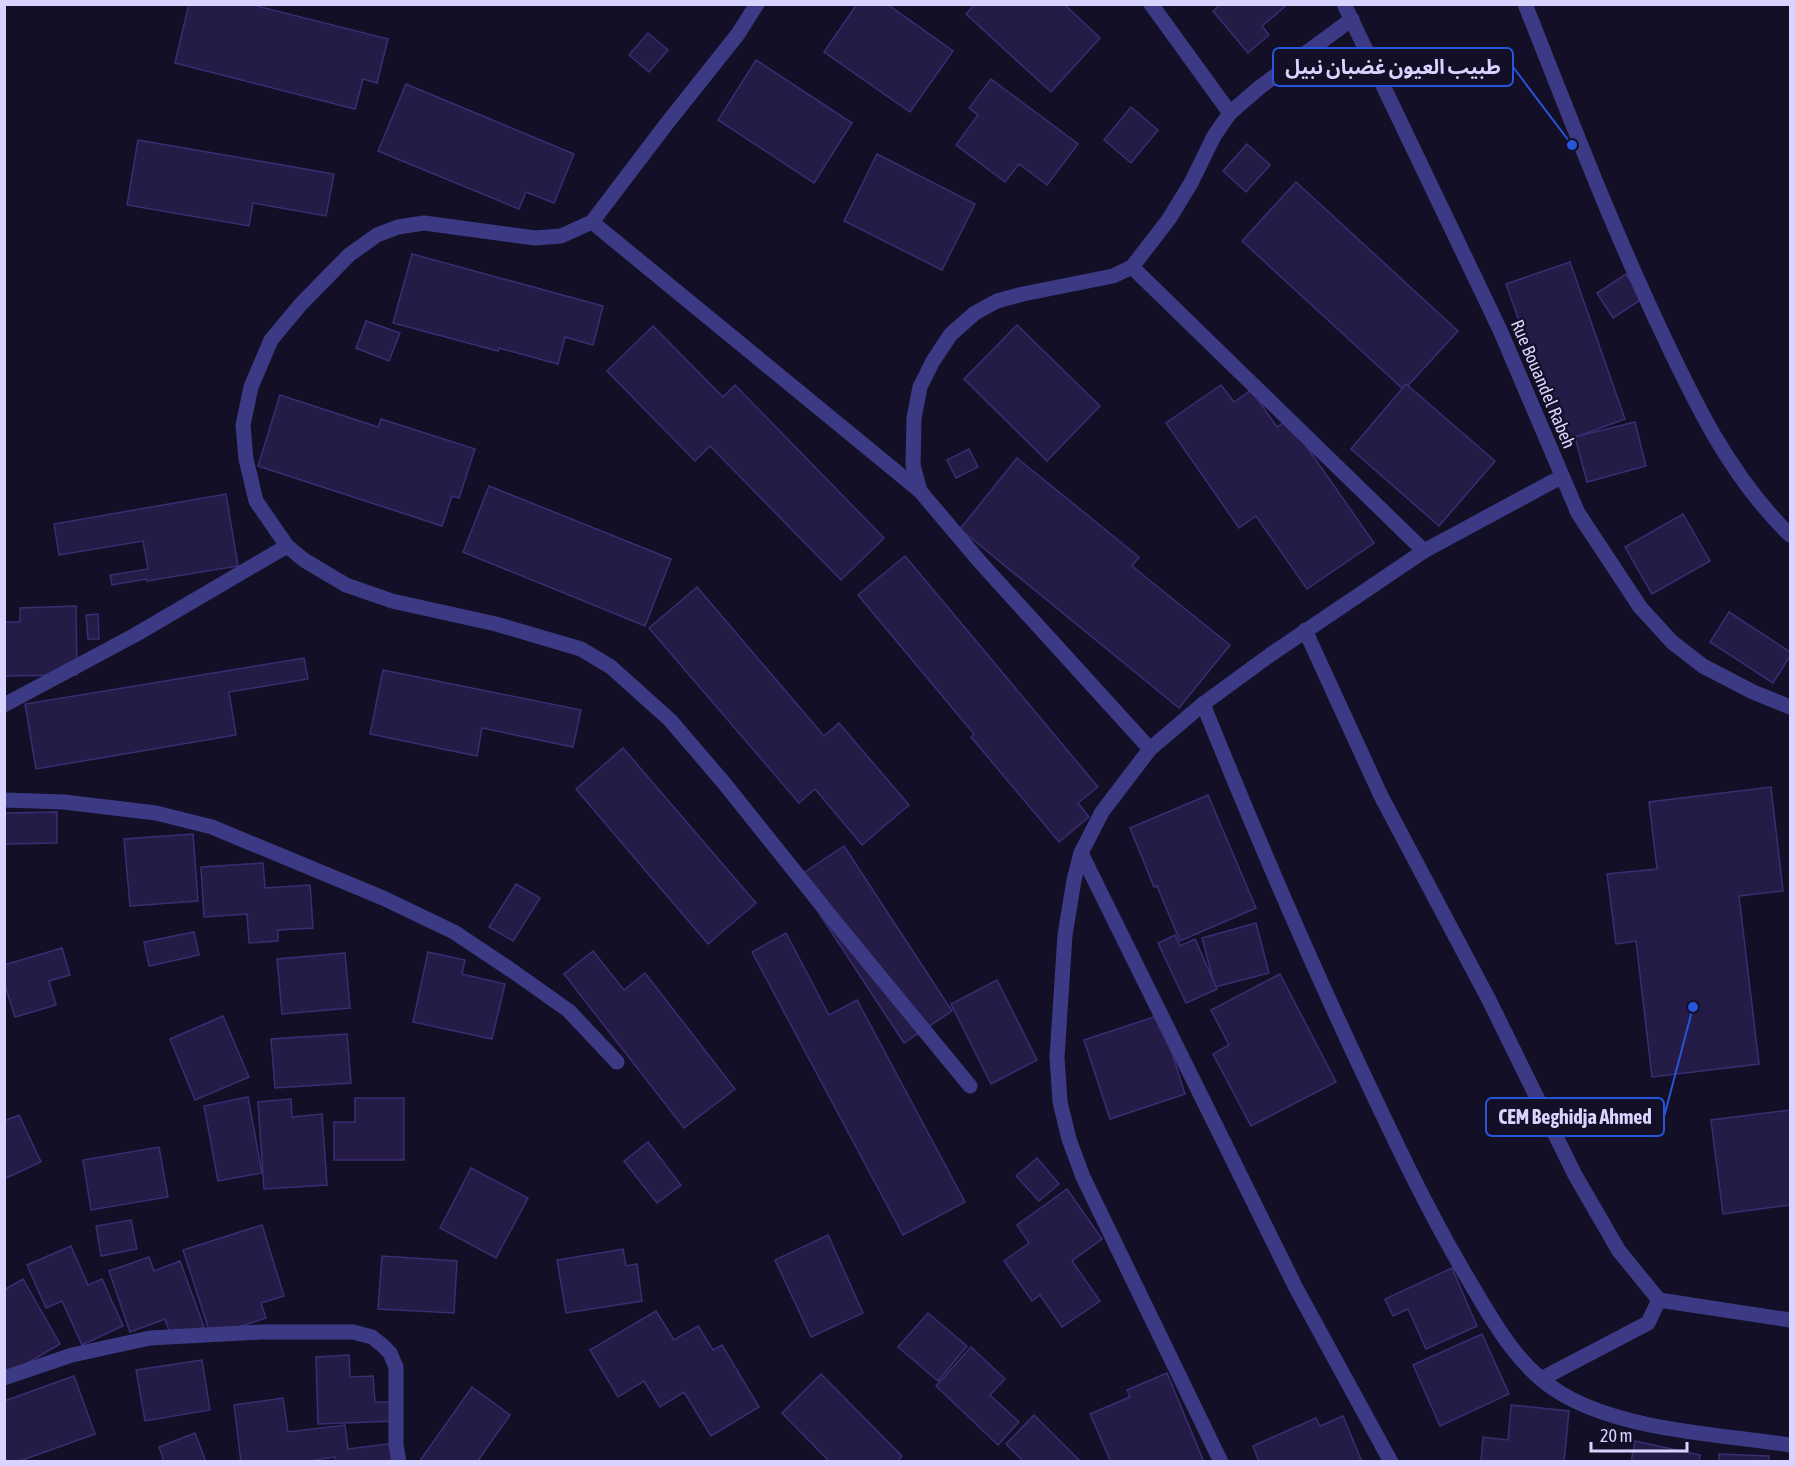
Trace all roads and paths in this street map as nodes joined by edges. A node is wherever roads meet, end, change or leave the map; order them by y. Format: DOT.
graph roads {
  1 [pos="758,4"];
  2 [pos="1150,4"];
  3 [pos="1344,4"];
  4 [pos="1525,4"];
  5 [pos="1352,19"];
  6 [pos="1230,113"];
  7 [pos="592,222"];
  8 [pos="1132,267"];
  9 [pos="1561,477"];
  10 [pos="920,491"];
  11 [pos="1791,535"];
  12 [pos="287,546"];
  13 [pos="1424,551"];
  14 [pos="1305,630"];
  15 [pos="1203,704"];
  16 [pos="4,705"];
  17 [pos="1791,708"];
  18 [pos="1150,749"];
  19 [pos="4,800"];
  20 [pos="1081,853"];
  21 [pos="617,1062"];
  22 [pos="970,1086"];
  23 [pos="1659,1300"];
  24 [pos="1791,1320"];
  25 [pos="4,1378"];
  26 [pos="1541,1378"];
  27 [pos="1791,1445"];
  28 [pos="399,1461"];
  29 [pos="1221,1461"];
  30 [pos="1391,1461"];
  1 -- 7 [label="street"];
  2 -- 6 [label="street"];
  3 -- 5 [label="street, Rue Bouandel Rabeh"];
  4 -- 11 [label="street"];
  5 -- 6 [label="street"];
  5 -- 9 [label="street, Rue Bouandel Rabeh"];
  6 -- 8 [label="street"];
  7 -- 10 [label="street"];
  7 -- 12 [label="street"];
  8 -- 10 [label="street"];
  8 -- 13 [label="street"];
  9 -- 13 [label="street"];
  9 -- 17 [label="street, Rue Bouandel Rabeh"];
  10 -- 18 [label="street"];
  12 -- 16 [label="street"];
  12 -- 22 [label="street"];
  13 -- 14 [label="street"];
  14 -- 15 [label="street"];
  14 -- 23 [label="street"];
  15 -- 18 [label="street"];
  15 -- 26 [label="street"];
  18 -- 20 [label="street"];
  19 -- 21 [label="street"];
  20 -- 29 [label="street"];
  20 -- 30 [label="street"];
  23 -- 24 [label="street"];
  23 -- 26 [label="street"];
  25 -- 28 [label="street"];
  26 -- 27 [label="street"];
}
